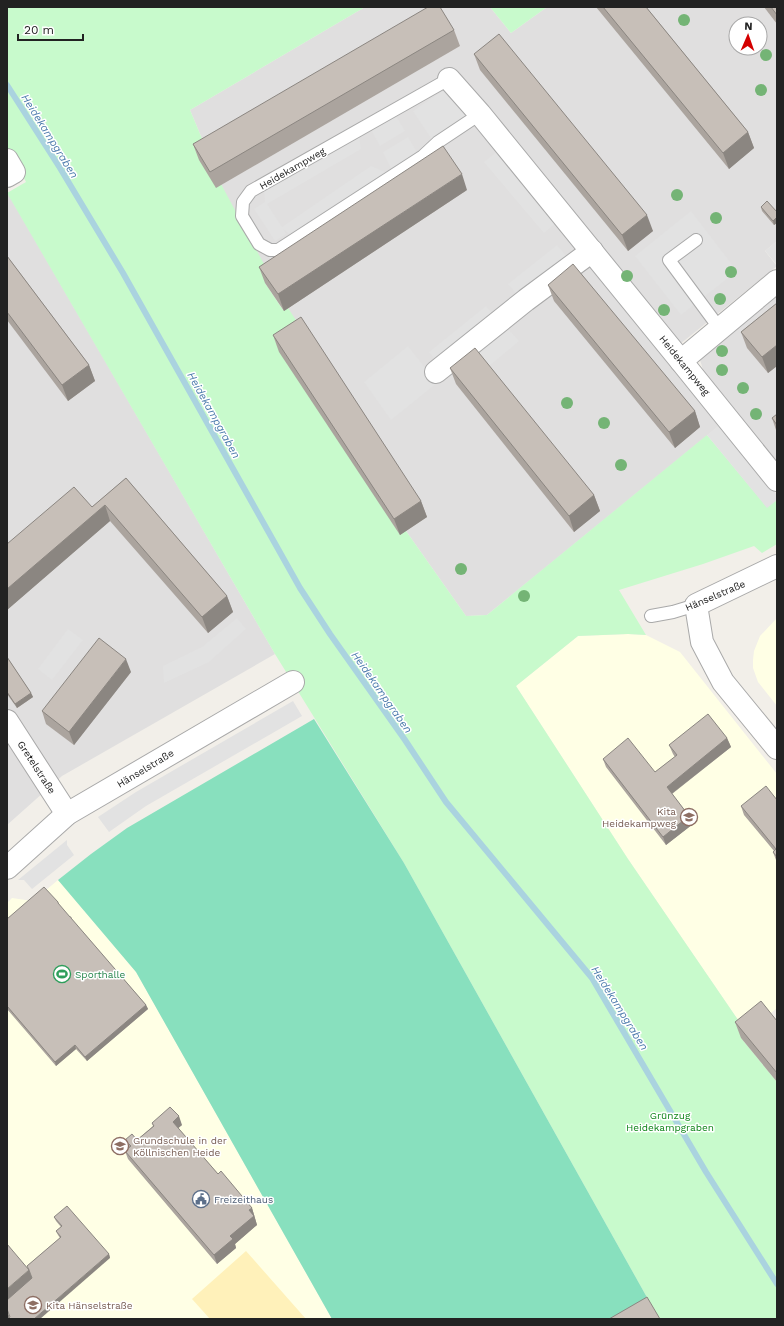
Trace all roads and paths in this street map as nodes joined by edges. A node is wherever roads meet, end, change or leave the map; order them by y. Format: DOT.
graph roads {
  1 [pos="449,79"];
  2 [pos="480,114"];
  3 [pos="696,240"];
  4 [pos="592,251"];
  5 [pos="777,281"];
  6 [pos="720,329"];
  7 [pos="681,360"];
  8 [pos="436,372"];
  9 [pos="777,480"];
  10 [pos="777,566"];
  11 [pos="696,605"];
  12 [pos="651,616"];
  13 [pos="293,682"];
  14 [pos="7,721"];
  15 [pos="777,748"];
  16 [pos="67,814"];
  17 [pos="7,868"];
  1 -- 2 [label="street, Heidekampweg"];
  1 -- 2 [label="lane, Heidekampweg"];
  2 -- 4 [label="street, Heidekampweg"];
  3 -- 6 [label="lane"];
  4 -- 7 [label="street, Heidekampweg"];
  4 -- 8 [label="street"];
  5 -- 6 [label="street"];
  6 -- 7 [label="street"];
  7 -- 9 [label="street, Heidekampweg"];
  10 -- 11 [label="street, Hänselstraße"];
  11 -- 12 [label="lane, Hänselstraße"];
  11 -- 15 [label="street"];
  13 -- 16 [label="street, Hänselstraße"];
  14 -- 16 [label="street, Gretelstraße"];
  16 -- 17 [label="street, Hänselstraße"];
}
